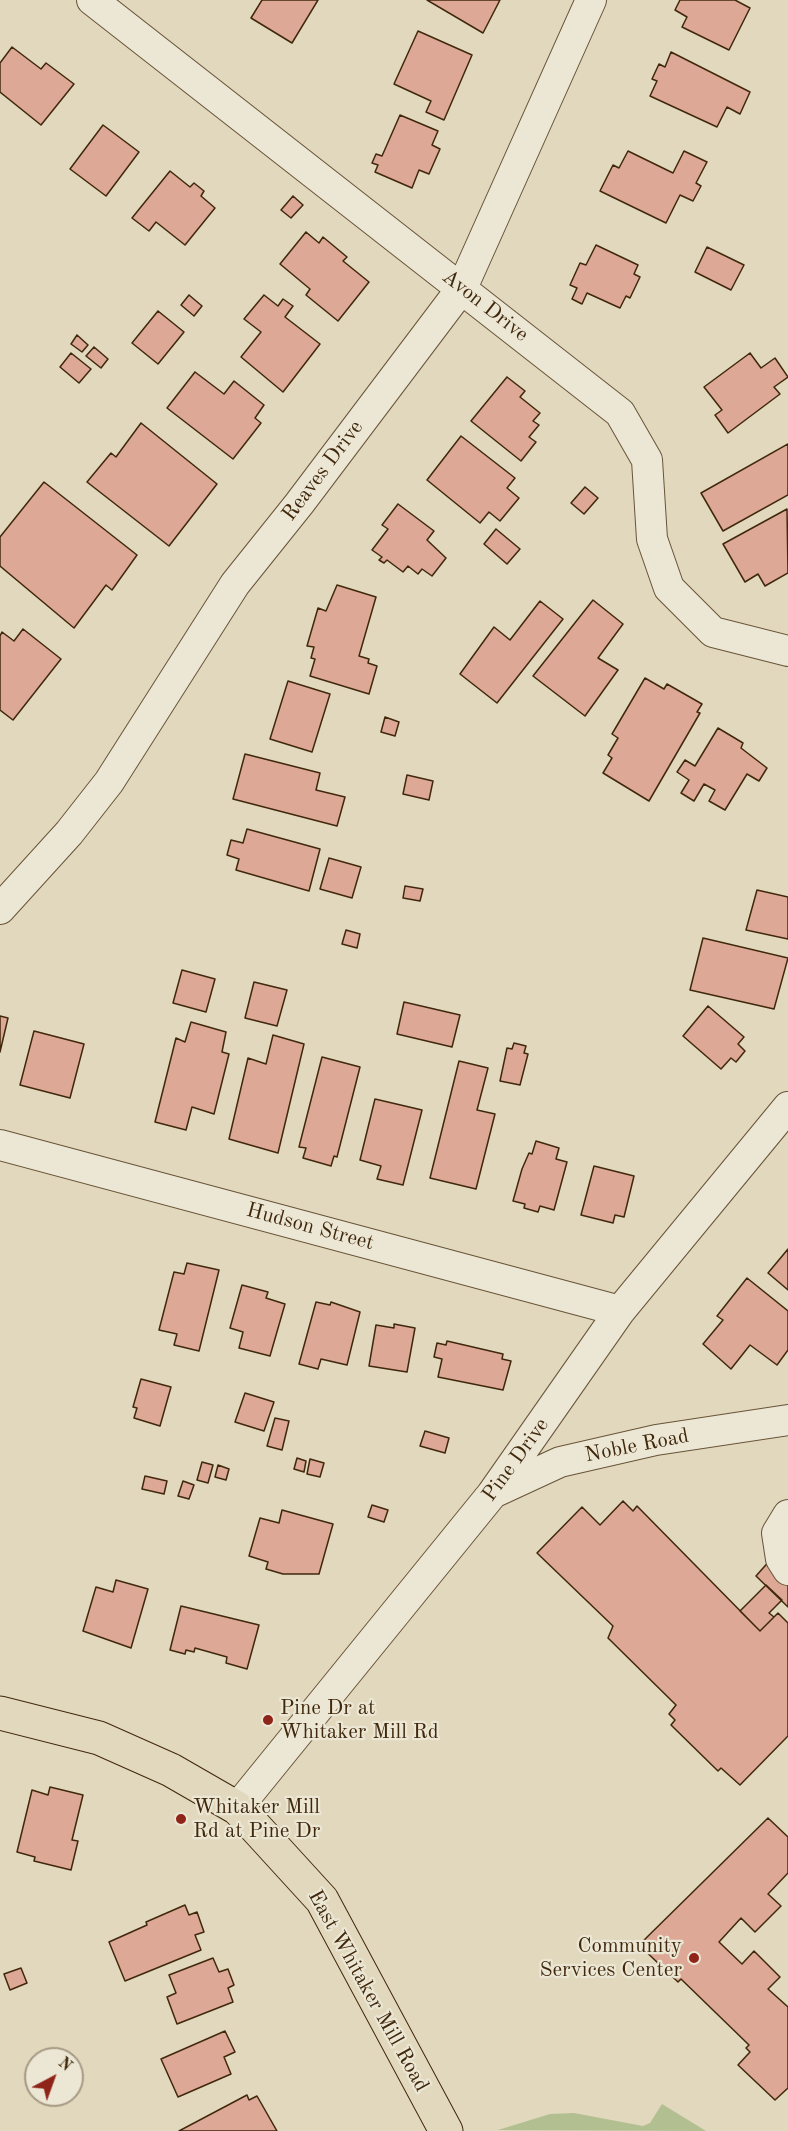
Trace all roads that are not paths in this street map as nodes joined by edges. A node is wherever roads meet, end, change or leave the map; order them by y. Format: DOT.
graph roads {
  1 [pos="92,0"];
  2 [pos="591,0"];
  3 [pos="462,288"];
  4 [pos="788,651"];
  5 [pos="0,909"];
  6 [pos="788,1107"];
  7 [pos="0,1145"];
  8 [pos="620,1311"];
  9 [pos="788,1420"];
  10 [pos="492,1494"];
  11 [pos="788,1515"];
  12 [pos="788,1570"];
  13 [pos="0,1713"];
  14 [pos="237,1808"];
  15 [pos="446,2131"];
  1 -- 3 [label="street, Avon Drive"];
  2 -- 3 [label="street, Reaves Drive"];
  3 -- 4 [label="street, Avon Drive"];
  3 -- 5 [label="street, Reaves Drive"];
  6 -- 8 [label="street, Pine Drive"];
  7 -- 8 [label="street, Hudson Street"];
  8 -- 10 [label="street, Pine Drive"];
  9 -- 10 [label="street, Noble Road"];
  10 -- 14 [label="street, Pine Drive"];
  11 -- 12 [label="street"];
  13 -- 14 [label="main road, East Whitaker Mill Road"];
  14 -- 15 [label="main road, East Whitaker Mill Road"];
}
